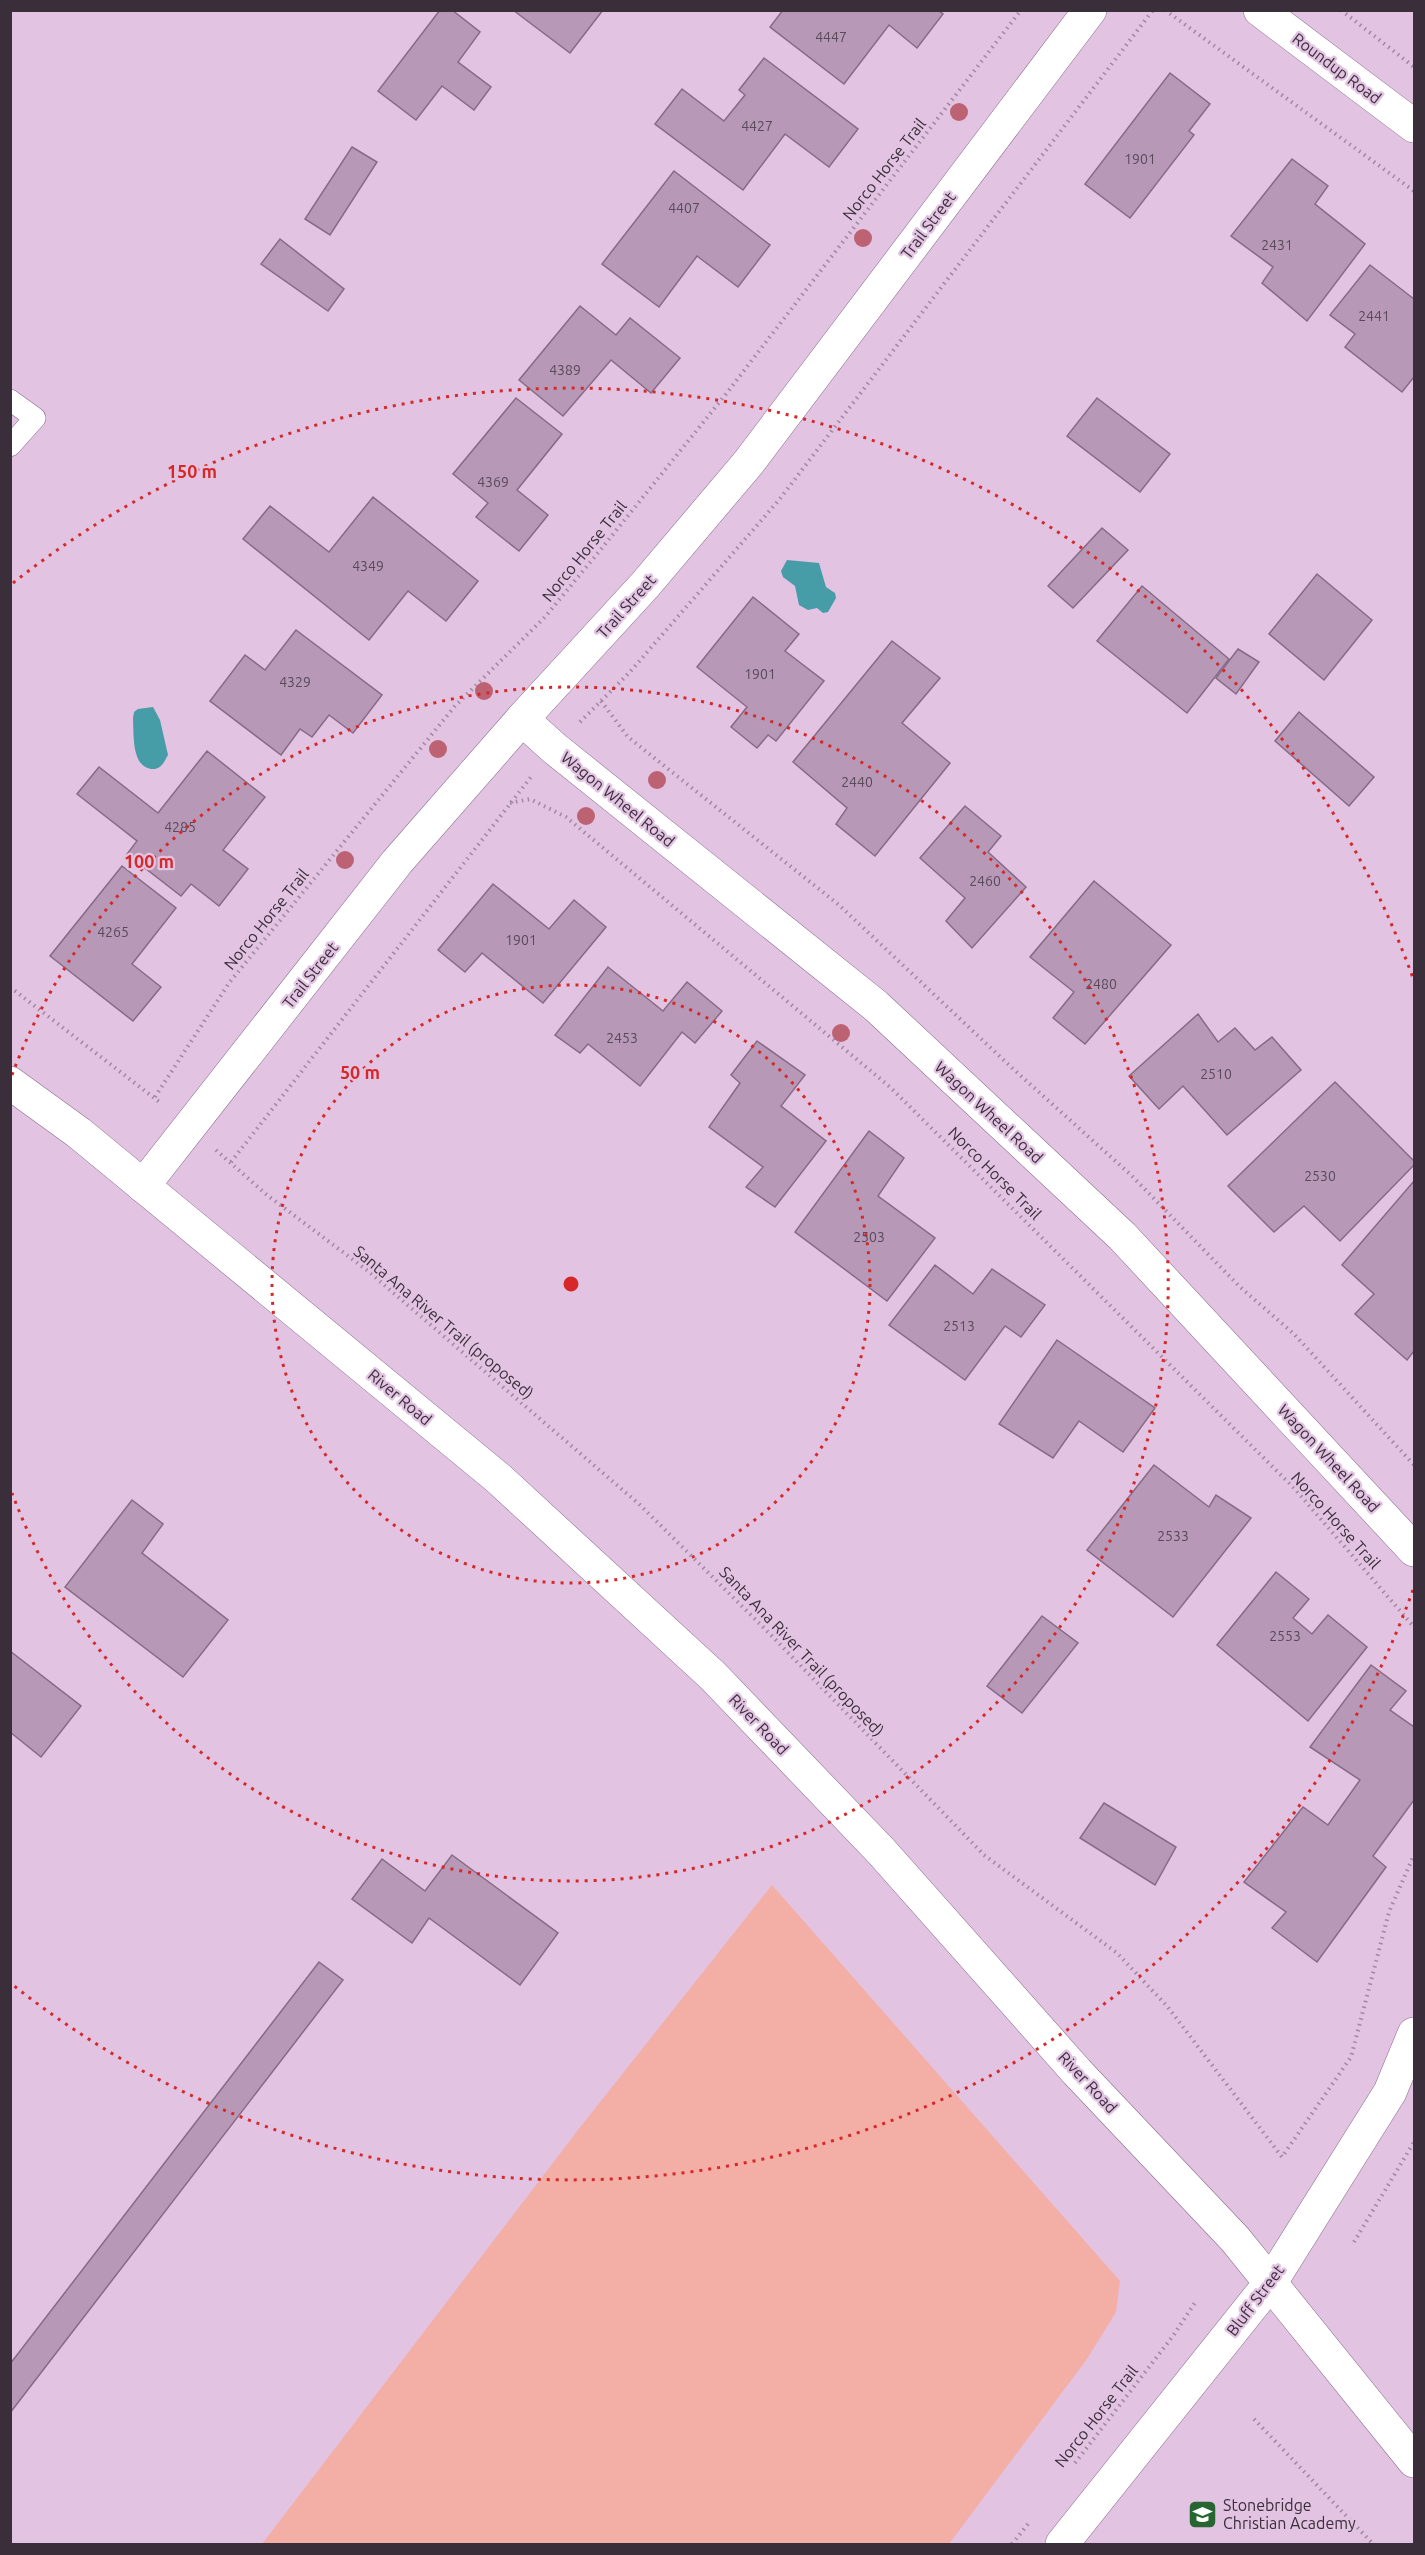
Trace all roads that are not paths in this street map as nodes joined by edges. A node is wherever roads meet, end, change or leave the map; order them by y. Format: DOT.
graph roads {
  1 [pos="1090,10"];
  2 [pos="1260,10"];
  3 [pos="1414,126"];
  4 [pos="10,400"];
  5 [pos="10,446"];
  6 [pos="522,719"];
  7 [pos="10,1083"];
  8 [pos="143,1186"];
  9 [pos="1414,1550"];
  10 [pos="1414,2034"];
  11 [pos="1271,2282"];
  12 [pos="1414,2461"];
  13 [pos="1062,2544"];
  1 -- 6 [label="street, Trail Street"];
  2 -- 3 [label="street, Roundup Road"];
  4 -- 5 [label="lane"];
  6 -- 8 [label="street, Trail Street"];
  6 -- 9 [label="street, Wagon Wheel Road"];
  7 -- 8 [label="street, River Road"];
  8 -- 11 [label="street, River Road"];
  10 -- 11 [label="street, Bluff Street"];
  11 -- 12 [label="street, River Road"];
  11 -- 13 [label="street, Bluff Street"];
}
